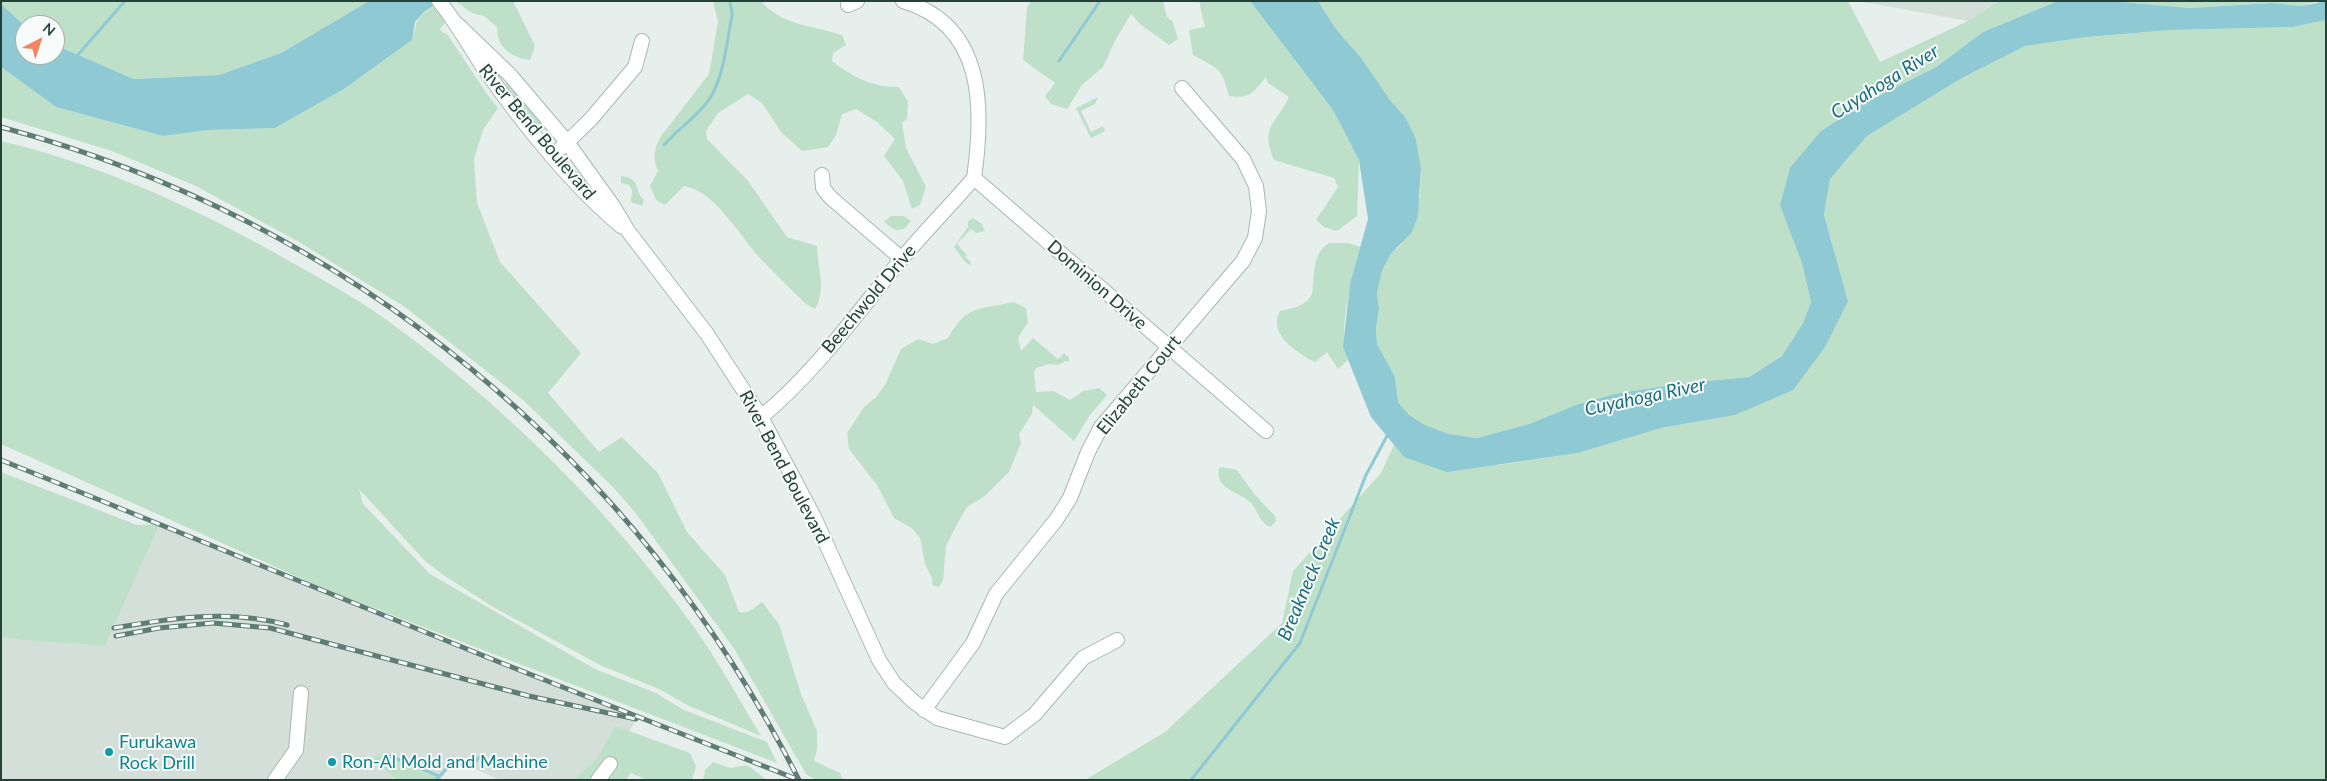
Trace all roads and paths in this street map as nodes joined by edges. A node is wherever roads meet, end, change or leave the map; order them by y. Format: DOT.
graph roads {
  1 [pos="438,1"];
  2 [pos="903,1"];
  3 [pos="454,20"];
  4 [pos="642,40"];
  5 [pos="1182,88"];
  6 [pos="567,142"];
  7 [pos="553,156"];
  8 [pos="822,175"];
  9 [pos="974,178"];
  10 [pos="628,231"];
  11 [pos="902,259"];
  12 [pos="1169,348"];
  13 [pos="761,417"];
  14 [pos="1266,431"];
  15 [pos="1117,640"];
  16 [pos="301,693"];
  17 [pos="924,710"];
  18 [pos="610,764"];
  19 [pos="275,780"];
  20 [pos="598,780"];
  1 -- 3 [label="street, River Bend Boulevard"];
  2 -- 9 [label="street"];
  3 -- 6 [label="street, River Bend Boulevard"];
  3 -- 7 [label="street, River Bend Boulevard"];
  4 -- 6 [label="street"];
  5 -- 12 [label="street, Elizabeth Court"];
  6 -- 7 [label="street"];
  6 -- 10 [label="street, River Bend Boulevard"];
  7 -- 10 [label="street, River Bend Boulevard"];
  8 -- 11 [label="street"];
  9 -- 11 [label="street, Beechwold Drive"];
  9 -- 12 [label="street, Dominion Drive"];
  10 -- 13 [label="street, River Bend Boulevard"];
  11 -- 13 [label="street, Beechwold Drive"];
  12 -- 14 [label="street, Dominion Drive"];
  12 -- 17 [label="street, Elizabeth Court"];
  13 -- 17 [label="street, River Bend Boulevard"];
  15 -- 17 [label="street, River Bend Boulevard"];
  16 -- 19 [label="street"];
  18 -- 20 [label="street"];
}
